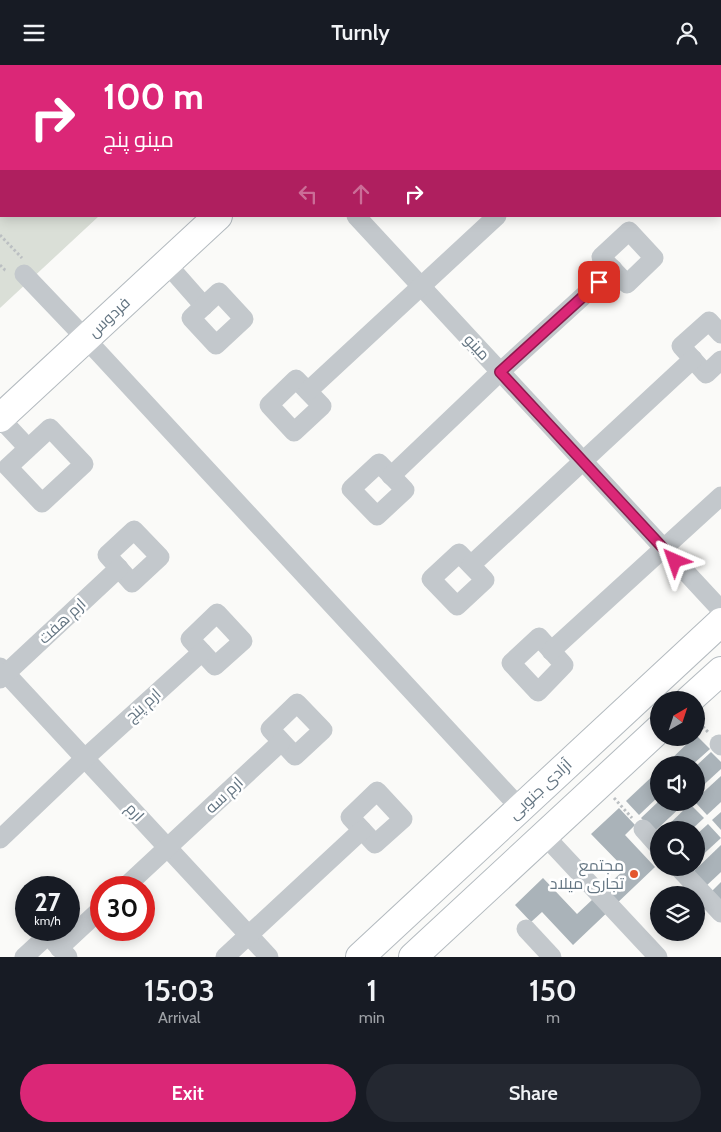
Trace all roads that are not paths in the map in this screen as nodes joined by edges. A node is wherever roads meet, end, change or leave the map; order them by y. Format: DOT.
graph roads {
  1 [pos="217,217"];
  2 [pos="357,217"];
  3 [pos="496,217"];
  4 [pos="167,263"];
  5 [pos="613,269"];
  6 [pos="24,274"];
  7 [pos="421,287"];
  8 [pos="204,306"];
  9 [pos="721,334"];
  10 [pos="86,339"];
  11 [pos="693,359"];
  12 [pos="721,360"];
  13 [pos="500,372"];
  14 [pos="308,391"];
  15 [pos="0,418"];
  16 [pos="28,448"];
  17 [pos="583,461"];
  18 [pos="391,476"];
  19 [pos="721,496"];
  20 [pos="664,549"];
  21 [pos="471,565"];
  22 [pos="119,568"];
  23 [pos="721,610"];
  24 [pos="721,621"];
  25 [pos="551,651"];
  26 [pos="202,652"];
  27 [pos="721,671"];
  28 [pos="2,673"];
  29 [pos="659,679"];
  30 [pos="670,691"];
  31 [pos="699,691"];
  32 [pos="650,737"];
  33 [pos="281,742"];
  34 [pos="85,759"];
  35 [pos="520,808"];
  36 [pos="643,829"];
  37 [pos="362,830"];
  38 [pos="544,835"];
  39 [pos="650,837"];
  40 [pos="0,839"];
  41 [pos="168,848"];
  42 [pos="137,876"];
  43 [pos="686,876"];
  44 [pos="721,913"];
  45 [pos="90,922"];
  46 [pos="526,929"];
  47 [pos="249,935"];
  48 [pos="64,953"];
  49 [pos="24,957"];
  50 [pos="225,957"];
  51 [pos="269,957"];
  52 [pos="360,957"];
  53 [pos="413,957"];
  54 [pos="552,957"];
  55 [pos="658,957"];
  1 -- 4 [label="main road, فردوس"];
  2 -- 7 [label="street, مینو"];
  3 -- 7 [label="street"];
  4 -- 8 [label="street"];
  4 -- 10 [label="main road, فردوس"];
  5 -- 13 [label="street"];
  6 -- 10 [label="street"];
  7 -- 13 [label="street, مینو"];
  7 -- 14 [label="street"];
  9 -- 11 [label="street"];
  10 -- 15 [label="main road, فردوس"];
  10 -- 35 [label="street"];
  11 -- 12 [label="street"];
  11 -- 17 [label="street"];
  13 -- 17 [label="street, مینو"];
  13 -- 18 [label="street"];
  15 -- 16 [label="street"];
  17 -- 20 [label="street, مینو"];
  17 -- 21 [label="street"];
  19 -- 20 [label="street"];
  20 -- 23 [label="street, مینو"];
  20 -- 25 [label="street"];
  22 -- 28 [label="street, ارم هفت"];
  24 -- 29 [label="main road, آزادی جنوبی"];
  26 -- 34 [label="street, ارم پنج"];
  27 -- 31 [label="main road"];
  28 -- 34 [label="street, ارم"];
  29 -- 30 [label="main road"];
  29 -- 35 [label="main road, آزادی جنوبی"];
  32 -- 38 [label="main road"];
  33 -- 41 [label="street, ارم سه"];
  34 -- 40 [label="street, ارم پنج"];
  34 -- 41 [label="street, ارم"];
  35 -- 52 [label="main road, آزادی جنوبی"];
  36 -- 39 [label="street"];
  37 -- 47 [label="street"];
  38 -- 53 [label="main road"];
  38 -- 55 [label="street"];
  41 -- 42 [label="street, ارم سه"];
  41 -- 47 [label="street, ارم"];
  43 -- 44 [label="street"];
  45 -- 48 [label="street"];
  46 -- 54 [label="street"];
  47 -- 50 [label="street"];
  47 -- 51 [label="street, ارم"];
  48 -- 49 [label="street"];
}
